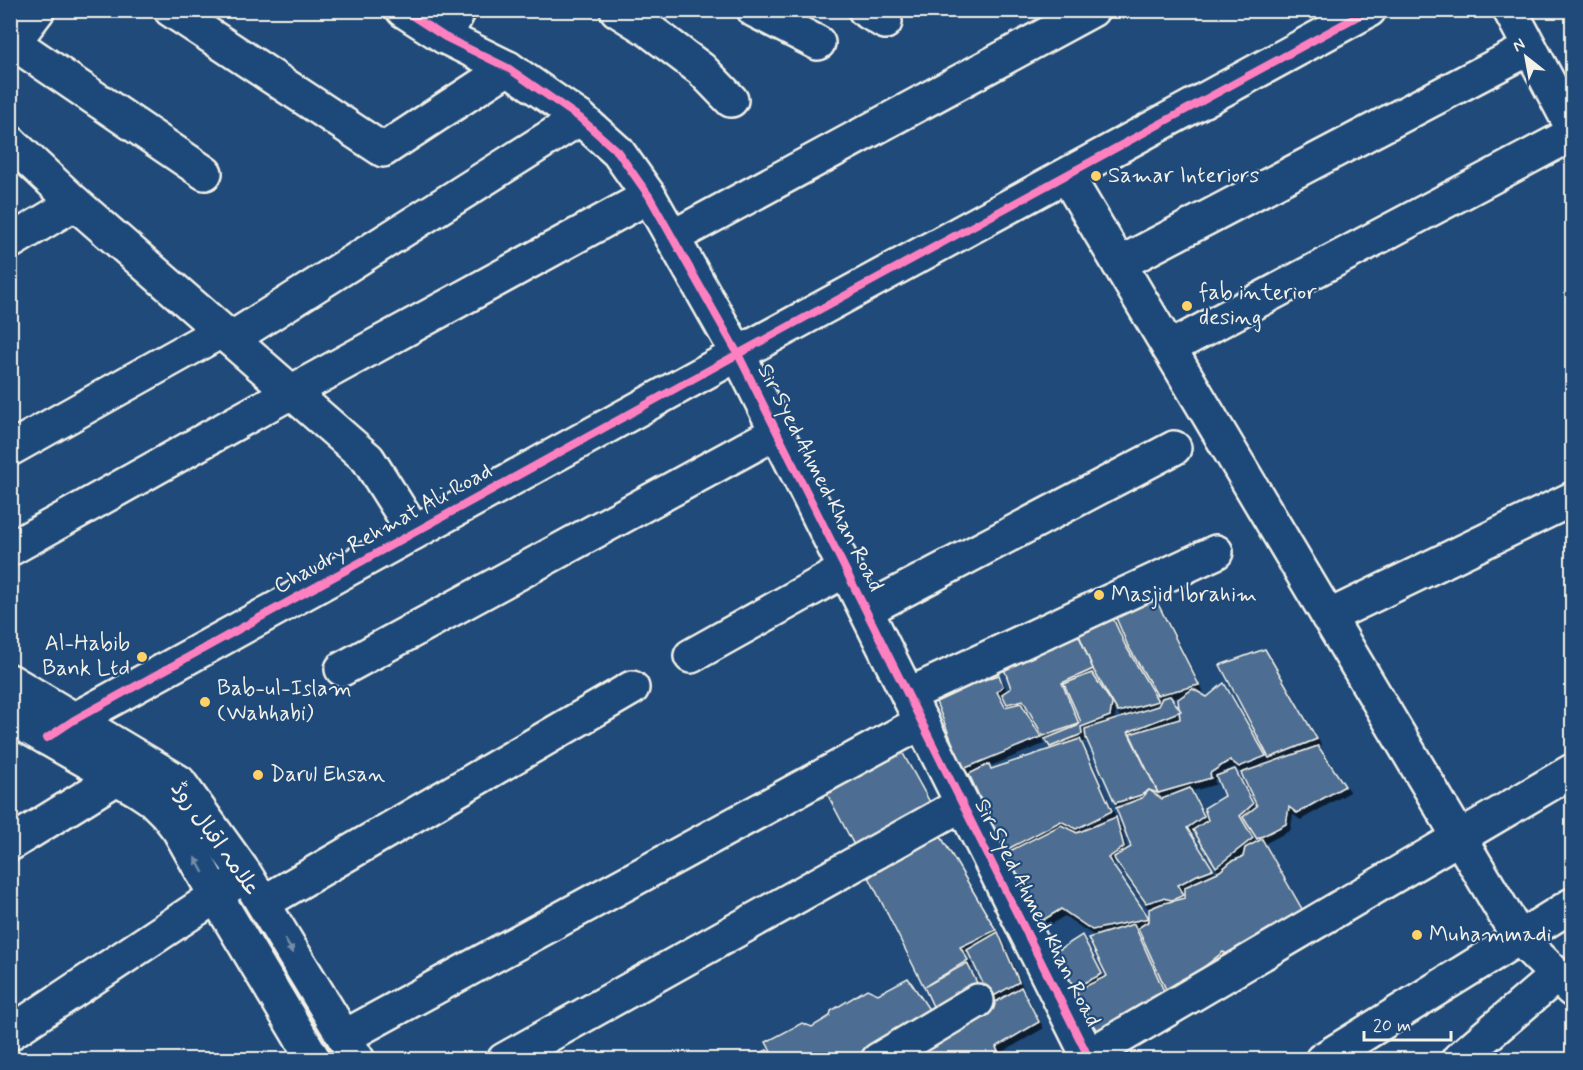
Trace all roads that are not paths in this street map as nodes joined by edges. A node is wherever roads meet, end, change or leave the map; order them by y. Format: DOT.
graph roads {
  1 [pos="38,10"];
  2 [pos="171,10"];
  3 [pos="403,10"];
  4 [pos="617,10"];
  5 [pos="754,10"];
  6 [pos="1092,10"];
  7 [pos="1370,10"];
  8 [pos="1510,10"];
  9 [pos="452,24"];
  10 [pos="818,43"];
  11 [pos="12,45"];
  12 [pos="1530,48"];
  13 [pos="508,68"];
  14 [pos="732,100"];
  15 [pos="580,118"];
  16 [pos="1572,128"];
  17 [pos="1572,134"];
  18 [pos="10,142"];
  19 [pos="205,173"];
  20 [pos="1067,176"];
  21 [pos="649,196"];
  22 [pos="75,203"];
  23 [pos="673,237"];
  24 [pos="10,242"];
  25 [pos="1119,264"];
  26 [pos="226,335"];
  27 [pos="1169,348"];
  28 [pos="738,354"];
  29 [pos="291,392"];
  30 [pos="777,432"];
  31 [pos="1174,448"];
  32 [pos="10,449"];
  33 [pos="1572,499"];
  34 [pos="414,532"];
  35 [pos="10,549"];
  36 [pos="1216,552"];
  37 [pos="845,570"];
  38 [pos="866,610"];
  39 [pos="1328,617"];
  40 [pos="691,656"];
  41 [pos="342,669"];
  42 [pos="10,681"];
  43 [pos="632,688"];
  44 [pos="915,708"];
  45 [pos="10,717"];
  46 [pos="74,720"];
  47 [pos="47,738"];
  48 [pos="144,761"];
  49 [pos="1572,771"];
  50 [pos="116,778"];
  51 [pos="962,804"];
  52 [pos="1460,838"];
  53 [pos="10,844"];
  54 [pos="245,874"];
  55 [pos="216,896"];
  56 [pos="263,903"];
  57 [pos="1572,906"];
  58 [pos="1519,938"];
  59 [pos="1565,982"];
  60 [pos="976,1000"];
  61 [pos="10,1033"];
  62 [pos="351,1048"];
  63 [pos="304,1056"];
  64 [pos="1089,1058"];
  65 [pos="504,1059"];
  66 [pos="878,1059"];
  67 [pos="1322,1059"];
  68 [pos="1458,1059"];
  1 -- 11 [label="street"];
  2 -- 13 [label="street"];
  3 -- 9 [label="street, Sir Syed Ahmed Khan Road"];
  4 -- 14 [label="street"];
  5 -- 10 [label="street"];
  6 -- 23 [label="street"];
  7 -- 20 [label="street, Chaudry Rehmat Ali Road"];
  8 -- 12 [label="street"];
  9 -- 13 [label="street, Sir Syed Ahmed Khan Road"];
  11 -- 19 [label="street"];
  12 -- 16 [label="street"];
  12 -- 25 [label="street"];
  13 -- 15 [label="street, Sir Syed Ahmed Khan Road"];
  15 -- 21 [label="street, Sir Syed Ahmed Khan Road"];
  15 -- 26 [label="street"];
  17 -- 27 [label="street"];
  18 -- 22 [label="street"];
  20 -- 25 [label="street"];
  20 -- 28 [label="street, Chaudry Rehmat Ali Road"];
  21 -- 23 [label="street, Sir Syed Ahmed Khan Road"];
  21 -- 29 [label="street"];
  22 -- 24 [label="street"];
  22 -- 26 [label="street"];
  23 -- 28 [label="street, Sir Syed Ahmed Khan Road"];
  25 -- 27 [label="street"];
  26 -- 29 [label="street"];
  26 -- 32 [label="street"];
  27 -- 39 [label="street"];
  28 -- 30 [label="street, Sir Syed Ahmed Khan Road"];
  28 -- 34 [label="street, Chaudry Rehmat Ali Road"];
  29 -- 34 [label="street"];
  29 -- 35 [label="street"];
  30 -- 37 [label="street, Sir Syed Ahmed Khan Road"];
  30 -- 41 [label="street"];
  31 -- 38 [label="street"];
  33 -- 39 [label="street"];
  34 -- 46 [label="street, Chaudry Rehmat Ali Road"];
  36 -- 44 [label="street"];
  37 -- 38 [label="street, Sir Syed Ahmed Khan Road"];
  37 -- 40 [label="street"];
  38 -- 44 [label="street, Sir Syed Ahmed Khan Road"];
  39 -- 52 [label="street"];
  42 -- 46 [label="street, علامہ اقبال روڈ"];
  43 -- 56 [label="street"];
  44 -- 51 [label="street, Sir Syed Ahmed Khan Road"];
  44 -- 62 [label="street"];
  45 -- 47 [label="street, علامہ اقبال روڈ"];
  46 -- 47 [label="street, Chaudry Rehmat Ali Road"];
  46 -- 48 [label="street, علامہ اقبال روڈ"];
  47 -- 50 [label="street, علامہ اقبال روڈ"];
  48 -- 50 [label="street"];
  48 -- 54 [label="street, علامہ اقبال روڈ"];
  49 -- 52 [label="street"];
  50 -- 53 [label="street"];
  55 -- 50 [label="street, علامہ اقبال روڈ, one-way"];
  51 -- 64 [label="street, Sir Syed Ahmed Khan Road"];
  51 -- 65 [label="street"];
  52 -- 58 [label="street"];
  52 -- 64 [label="street"];
  54 -- 55 [label="street"];
  54 -- 56 [label="street, علامہ اقبال روڈ"];
  55 -- 61 [label="street"];
  55 -- 63 [label="street, علامہ اقبال روڈ"];
  56 -- 62 [label="street, علامہ اقبال روڈ, one-way"];
  57 -- 58 [label="street"];
  58 -- 59 [label="street"];
  58 -- 67 [label="street"];
  59 -- 68 [label="street"];
  60 -- 66 [label="street"];
}
